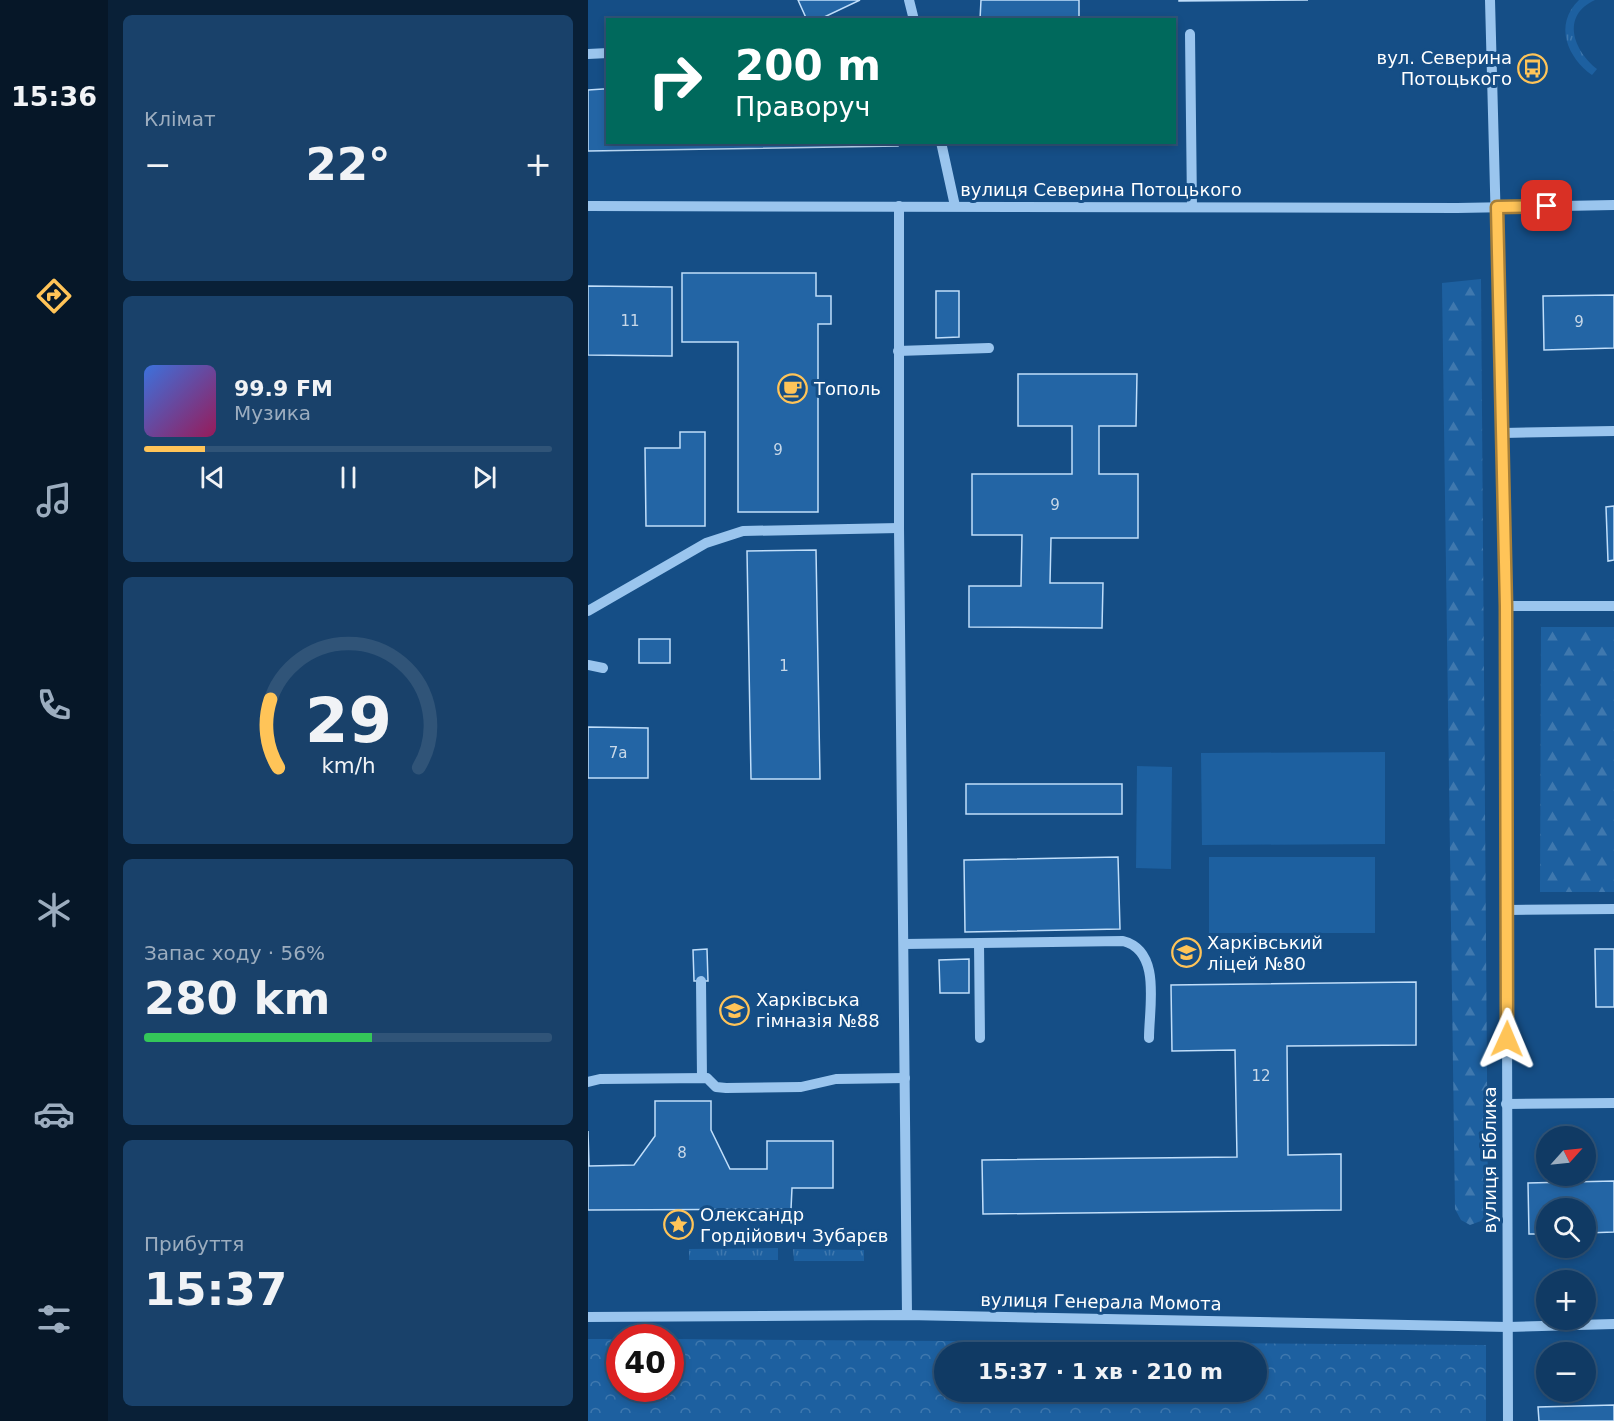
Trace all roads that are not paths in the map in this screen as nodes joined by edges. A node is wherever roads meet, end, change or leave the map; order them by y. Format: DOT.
graph roads {
  1 [pos="909,0"];
  2 [pos="1490,0"];
  3 [pos="914,18"];
  4 [pos="1190,34"];
  5 [pos="606,53"];
  6 [pos="588,54"];
  7 [pos="941,144"];
  8 [pos="1614,205"];
  9 [pos="588,206"];
  10 [pos="899,206"];
  11 [pos="955,206"];
  12 [pos="1192,207"];
  13 [pos="1497,207"];
  14 [pos="989,348"];
  15 [pos="898,351"];
  16 [pos="1614,431"];
  17 [pos="1503,433"];
  18 [pos="899,528"];
  19 [pos="1506,606"];
  20 [pos="1614,606"];
  21 [pos="588,611"];
  22 [pos="588,665"];
  23 [pos="603,668"];
  24 [pos="1614,909"];
  25 [pos="1509,910"];
  26 [pos="979,943"];
  27 [pos="904,944"];
  28 [pos="701,981"];
  29 [pos="980,1038"];
  30 [pos="1149,1038"];
  31 [pos="702,1078"];
  32 [pos="905,1078"];
  33 [pos="588,1082"];
  34 [pos="1614,1103"];
  35 [pos="1506,1104"];
  36 [pos="907,1315"];
  37 [pos="588,1317"];
  38 [pos="1614,1324"];
  39 [pos="1508,1327"];
  40 [pos="1508,1421"];
  1 -- 3 [label="street"];
  2 -- 13 [label="street, вулиця Біблика"];
  4 -- 12 [label="street"];
  5 -- 6 [label="street"];
  7 -- 11 [label="street"];
  8 -- 13 [label="street, вулиця Северина Потоцького"];
  9 -- 10 [label="street, вулиця Северина Потоцького"];
  10 -- 11 [label="street, вулиця Северина Потоцького"];
  10 -- 15 [label="street"];
  11 -- 12 [label="street, вулиця Северина Потоцького"];
  12 -- 13 [label="street, вулиця Северина Потоцького"];
  13 -- 17 [label="street, вулиця Біблика"];
  14 -- 15 [label="street"];
  15 -- 18 [label="street"];
  16 -- 17 [label="street"];
  17 -- 19 [label="street, вулиця Біблика"];
  18 -- 21 [label="street"];
  18 -- 27 [label="street"];
  19 -- 20 [label="street"];
  19 -- 25 [label="street, вулиця Біблика"];
  22 -- 23 [label="street"];
  24 -- 25 [label="street"];
  25 -- 35 [label="street, вулиця Біблика"];
  26 -- 27 [label="street"];
  26 -- 29 [label="street"];
  26 -- 30 [label="street"];
  27 -- 32 [label="street"];
  28 -- 31 [label="street"];
  31 -- 32 [label="street"];
  31 -- 33 [label="street"];
  32 -- 36 [label="street"];
  34 -- 35 [label="street"];
  35 -- 39 [label="street, вулиця Біблика"];
  36 -- 37 [label="street, вулиця Генерала Момота"];
  36 -- 39 [label="street, вулиця Генерала Момота"];
  38 -- 39 [label="street, вулиця Генерала Момота"];
  39 -- 40 [label="street, вулиця Біблика"];
}
